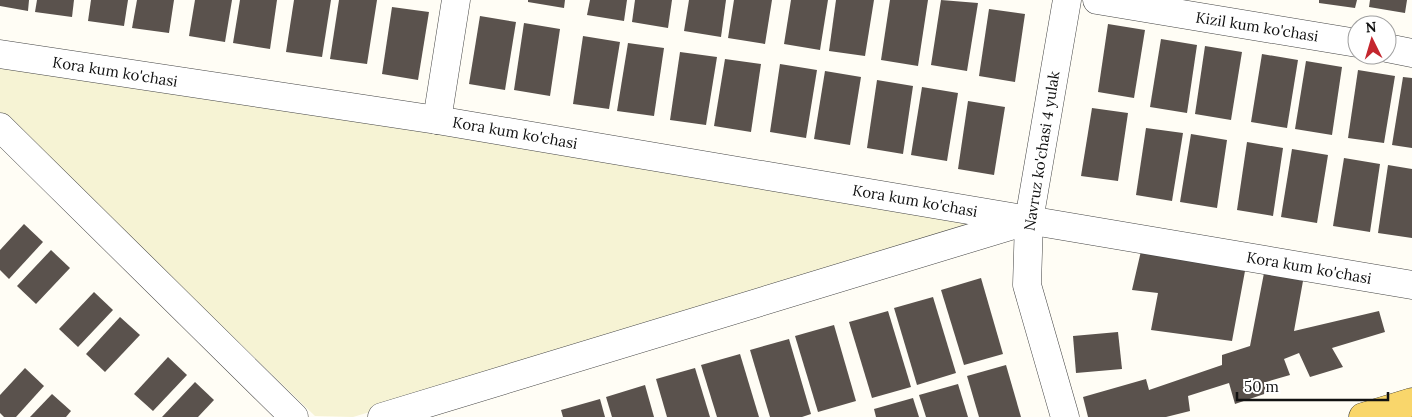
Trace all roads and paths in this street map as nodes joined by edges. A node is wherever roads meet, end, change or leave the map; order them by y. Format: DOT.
graph roads {
  1 [pos="456,0"];
  2 [pos="1067,0"];
  3 [pos="1097,0"];
  4 [pos="1347,41"];
  5 [pos="1397,50"];
  6 [pos="1412,52"];
  7 [pos="0,54"];
  8 [pos="437,120"];
  9 [pos="0,127"];
  10 [pos="1029,220"];
  11 [pos="1412,285"];
  12 [pos="1412,402"];
  13 [pos="294,417"];
  14 [pos="382,417"];
  15 [pos="1065,417"];
  16 [pos="1363,417"];
  1 -- 8 [label="street"];
  2 -- 10 [label="street, Navruz ko'chasi 4 yulak"];
  3 -- 4 [label="street, Kizil kum ko'chasi"];
  5 -- 6 [label="street"];
  7 -- 8 [label="street, Kora kum ko'chasi"];
  8 -- 10 [label="street, Kora kum ko'chasi"];
  9 -- 13 [label="street"];
  10 -- 11 [label="street, Kora kum ko'chasi"];
  10 -- 14 [label="street, Kora kum ko'chasi"];
  10 -- 15 [label="street, Navruz ko'chasi 4 yulak"];
  12 -- 16 [label="main road"];
}
